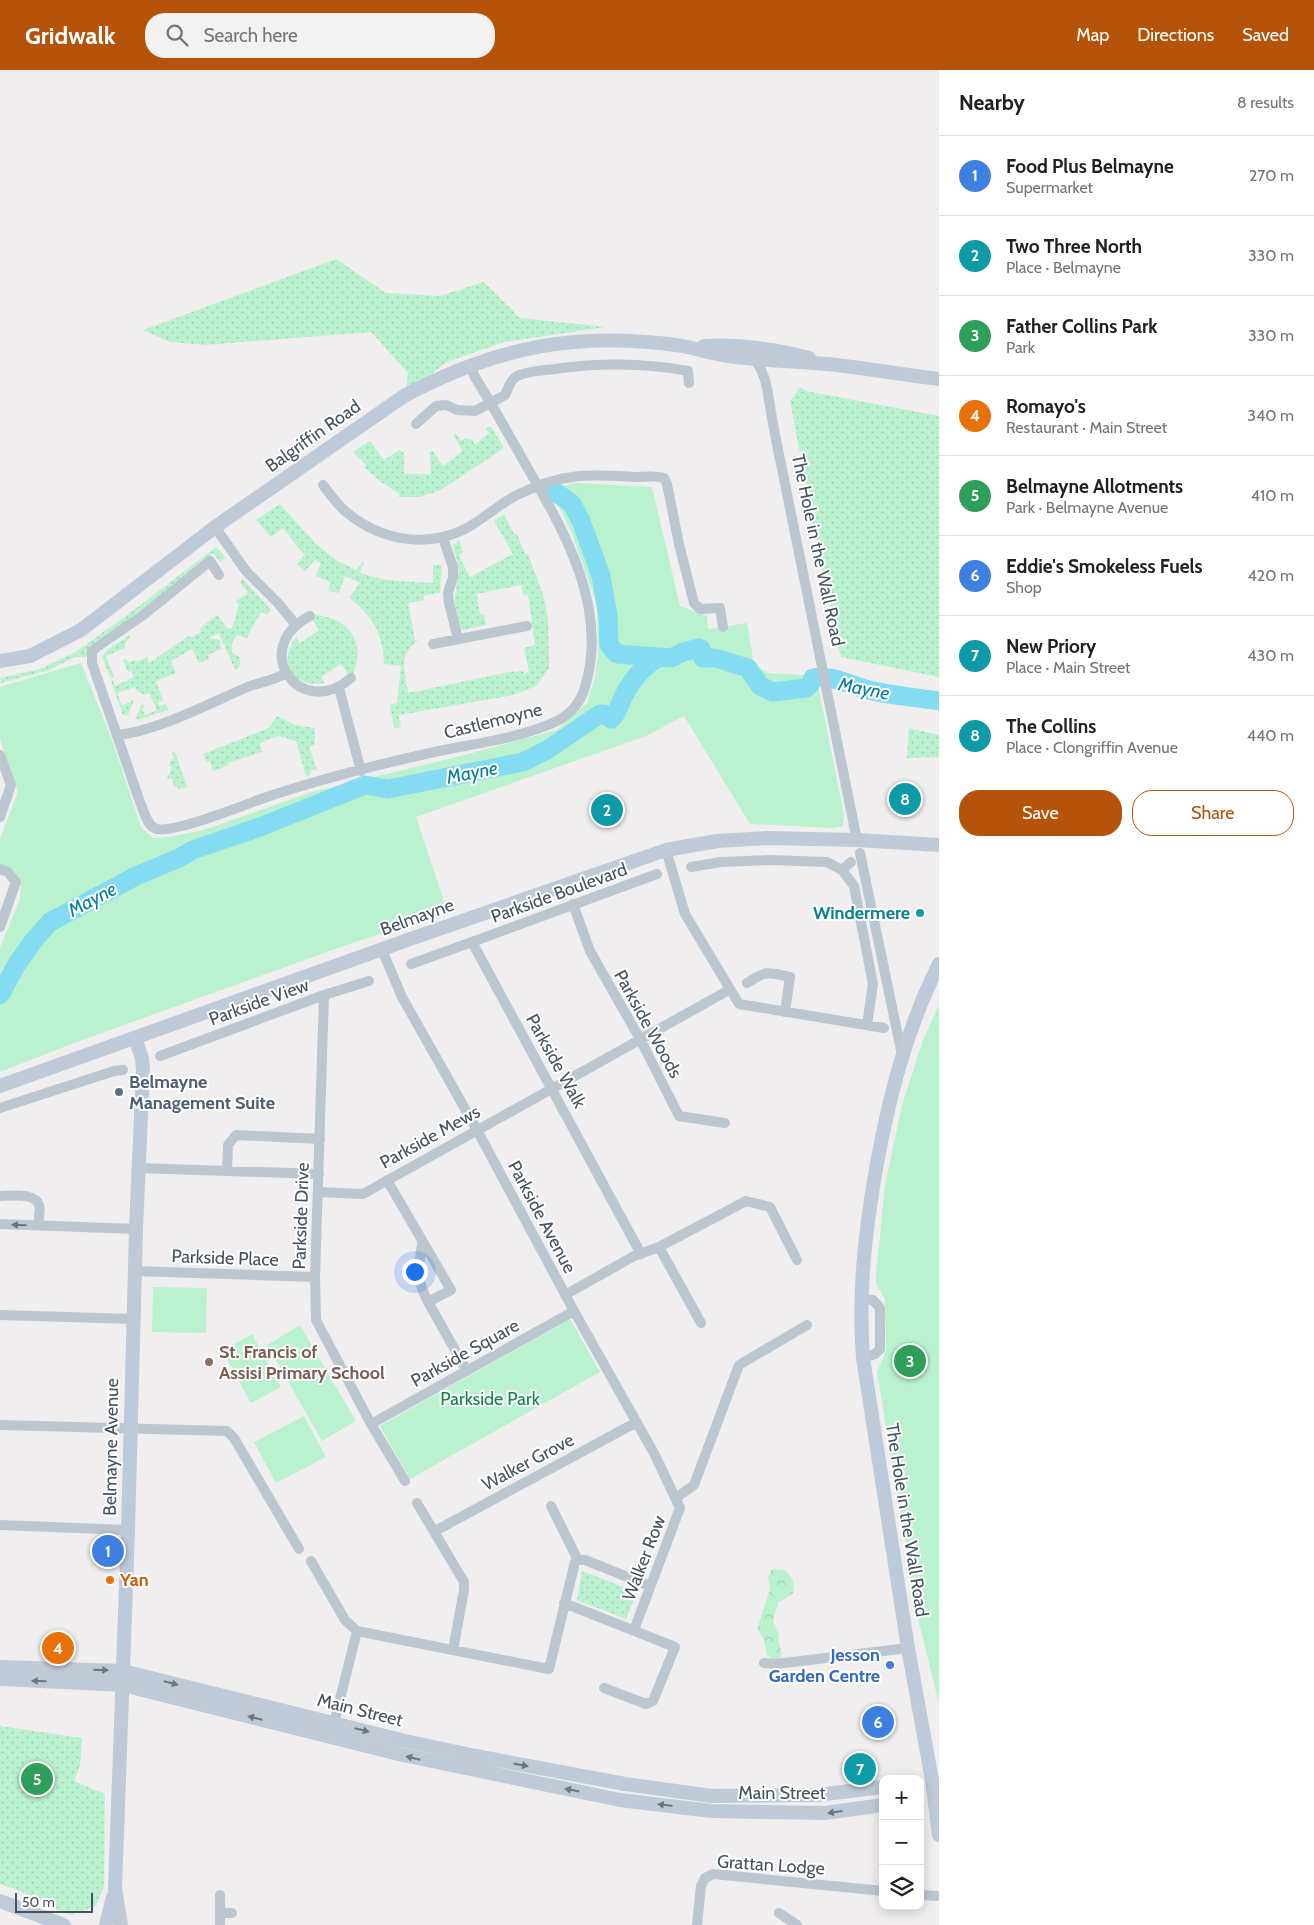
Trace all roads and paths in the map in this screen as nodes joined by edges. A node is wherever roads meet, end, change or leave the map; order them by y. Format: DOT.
graph roads {
  1 [pos="684,346"];
  2 [pos="754,359"];
  3 [pos="470,365"];
  4 [pos="836,365"];
  5 [pos="939,379"];
  6 [pos="689,383"];
  7 [pos="491,403"];
  8 [pos="416,424"];
  9 [pos="323,485"];
  10 [pos="538,486"];
  11 [pos="215,527"];
  12 [pos="443,538"];
  13 [pos="219,575"];
  14 [pos="310,616"];
  15 [pos="295,624"];
  16 [pos="527,626"];
  17 [pos="723,627"];
  18 [pos="458,639"];
  19 [pos="433,644"];
  20 [pos="0,661"];
  21 [pos="286,673"];
  22 [pos="351,678"];
  23 [pos="338,688"];
  24 [pos="118,734"];
  25 [pos="0,755"];
  26 [pos="361,771"];
  27 [pos="0,816"];
  28 [pos="939,845"];
  29 [pos="859,846"];
  30 [pos="666,850"];
  31 [pos="851,862"];
  32 [pos="691,867"];
  33 [pos="0,869"];
  34 [pos="842,870"];
  35 [pos="657,874"];
  36 [pos="573,904"];
  37 [pos="0,927"];
  38 [pos="472,942"];
  39 [pos="382,950"];
  40 [pos="411,964"];
  41 [pos="939,964"];
  42 [pos="369,981"];
  43 [pos="747,983"];
  44 [pos="727,987"];
  45 [pos="324,995"];
  46 [pos="785,1012"];
  47 [pos="867,1025"];
  48 [pos="884,1028"];
  49 [pos="134,1038"];
  50 [pos="640,1039"];
  51 [pos="160,1056"];
  52 [pos="902,1056"];
  53 [pos="123,1070"];
  54 [pos="0,1086"];
  55 [pos="553,1088"];
  56 [pos="0,1108"];
  57 [pos="725,1123"];
  58 [pos="477,1130"];
  59 [pos="320,1139"];
  60 [pos="138,1168"];
  61 [pos="227,1171"];
  62 [pos="319,1174"];
  63 [pos="387,1180"];
  64 [pos="318,1192"];
  65 [pos="0,1196"];
  66 [pos="0,1224"];
  67 [pos="38,1226"];
  68 [pos="136,1228"];
  69 [pos="422,1243"];
  70 [pos="659,1247"];
  71 [pos="641,1254"];
  72 [pos="797,1260"];
  73 [pos="134,1271"];
  74 [pos="315,1277"];
  75 [pos="565,1295"];
  76 [pos="428,1302"];
  77 [pos="574,1311"];
  78 [pos="0,1315"];
  79 [pos="133,1319"];
  80 [pos="701,1323"];
  81 [pos="807,1325"];
  82 [pos="467,1371"];
  83 [pos="637,1422"];
  84 [pos="371,1424"];
  85 [pos="0,1425"];
  86 [pos="130,1430"];
  87 [pos="405,1481"];
  88 [pos="677,1497"];
  89 [pos="417,1503"];
  90 [pos="551,1506"];
  91 [pos="0,1525"];
  92 [pos="128,1530"];
  93 [pos="435,1531"];
  94 [pos="299,1549"];
  95 [pos="311,1560"];
  96 [pos="578,1560"];
  97 [pos="650,1586"];
  98 [pos="564,1603"];
  99 [pos="634,1630"];
  100 [pos="357,1631"];
  101 [pos="908,1648"];
  102 [pos="453,1650"];
  103 [pos="764,1663"];
  104 [pos="0,1667"];
  105 [pos="123,1678"];
  106 [pos="0,1679"];
  107 [pos="604,1688"];
  108 [pos="334,1723"];
  109 [pos="930,1780"];
  110 [pos="879,1787"];
  111 [pos="712,1796"];
  112 [pos="931,1798"];
  113 [pos="879,1806"];
  114 [pos="711,1811"];
  115 [pos="939,1835"];
  116 [pos="115,1889"];
  117 [pos="879,1891"];
  118 [pos="924,1894"];
  119 [pos="220,1895"];
  120 [pos="939,1896"];
  121 [pos="0,1901"];
  122 [pos="23,1911"];
  123 [pos="220,1913"];
  124 [pos="232,1913"];
  125 [pos="779,1913"];
  126 [pos="37,1925"];
  127 [pos="64,1925"];
  128 [pos="106,1925"];
  129 [pos="121,1925"];
  130 [pos="220,1925"];
  131 [pos="698,1925"];
  132 [pos="797,1925"];
  1 -- 2 [label="street, Balgriffin Road"];
  1 -- 3 [label="street, Balgriffin Road"];
  1 -- 4 [label="street, Balgriffin Road"];
  2 -- 4 [label="street, Balgriffin Road"];
  2 -- 29 [label="street, The Hole in the Wall Road"];
  3 -- 7 [label="street, Castlemoyne"];
  3 -- 11 [label="street, Balgriffin Road"];
  4 -- 5 [label="street"];
  6 -- 7 [label="street"];
  7 -- 8 [label="street"];
  7 -- 10 [label="street, Castlemoyne"];
  9 -- 12 [label="street"];
  10 -- 12 [label="street"];
  10 -- 17 [label="street"];
  10 -- 26 [label="street, Castlemoyne"];
  11 -- 15 [label="street"];
  11 -- 20 [label="street, Balgriffin Road"];
  12 -- 18 [label="street"];
  13 -- 24 [label="street, Castlemoyne"];
  14 -- 15 [label="street"];
  15 -- 21 [label="street"];
  16 -- 18 [label="street"];
  18 -- 19 [label="street"];
  21 -- 23 [label="street"];
  21 -- 24 [label="street"];
  22 -- 23 [label="street"];
  23 -- 26 [label="street"];
  24 -- 26 [label="street, Castlemoyne"];
  25 -- 27 [label="street"];
  28 -- 29 [label="street, Belmayne"];
  29 -- 30 [label="street, Belmayne"];
  29 -- 52 [label="street, The Hole in the Wall Road"];
  30 -- 39 [label="street, Belmayne"];
  30 -- 44 [label="street"];
  31 -- 34 [label="street"];
  32 -- 34 [label="street"];
  33 -- 37 [label="street"];
  34 -- 47 [label="street"];
  35 -- 36 [label="street, Parkside Boulevard"];
  36 -- 38 [label="street, Parkside Boulevard"];
  36 -- 50 [label="street, Parkside Woods"];
  38 -- 40 [label="street"];
  38 -- 55 [label="street, Parkside Walk"];
  39 -- 49 [label="street, Belmayne"];
  39 -- 58 [label="street, Parkside Avenue"];
  41 -- 52 [label="street, The Hole in the Wall Road"];
  42 -- 45 [label="street, Parkside View"];
  43 -- 46 [label="street"];
  44 -- 46 [label="street"];
  44 -- 50 [label="street, Parkside Mews"];
  45 -- 51 [label="street, Parkside View"];
  45 -- 59 [label="street, Parkside Drive"];
  46 -- 47 [label="street"];
  47 -- 48 [label="street"];
  49 -- 54 [label="street, Belmayne"];
  49 -- 60 [label="street, Belmayne Avenue"];
  50 -- 55 [label="street, Parkside Mews"];
  50 -- 57 [label="street, Parkside Woods"];
  52 -- 101 [label="street, The Hole in the Wall Road"];
  53 -- 56 [label="street"];
  55 -- 58 [label="street, Parkside Mews"];
  55 -- 71 [label="street, Parkside Walk"];
  58 -- 63 [label="street, Parkside Mews"];
  58 -- 75 [label="street, Parkside Avenue"];
  59 -- 61 [label="street"];
  59 -- 62 [label="street, Parkside Drive"];
  60 -- 61 [label="street"];
  60 -- 68 [label="street, Belmayne Avenue"];
  61 -- 62 [label="street"];
  62 -- 64 [label="street, Parkside Drive"];
  63 -- 64 [label="street, Parkside Mews"];
  63 -- 69 [label="street"];
  64 -- 74 [label="street, Parkside Drive"];
  65 -- 67 [label="street"];
  67 -- 66 [label="street, one-way"];
  67 -- 68 [label="street"];
  68 -- 73 [label="street, Belmayne Avenue"];
  69 -- 76 [label="street"];
  69 -- 76 [label="street"];
  70 -- 71 [label="street"];
  70 -- 72 [label="street"];
  70 -- 80 [label="street"];
  71 -- 75 [label="street"];
  73 -- 74 [label="street, Parkside Place"];
  73 -- 79 [label="street, Belmayne Avenue"];
  74 -- 84 [label="street, Parkside Drive"];
  75 -- 77 [label="street, Parkside Avenue"];
  76 -- 82 [label="street"];
  77 -- 82 [label="street, Parkside Square"];
  77 -- 83 [label="street, Parkside Avenue"];
  78 -- 79 [label="street"];
  79 -- 86 [label="street, Belmayne Avenue"];
  81 -- 88 [label="street"];
  82 -- 84 [label="street, Parkside Square"];
  83 -- 88 [label="street, Parkside Avenue"];
  83 -- 93 [label="street, Walker Grove"];
  84 -- 87 [label="street, Parkside Drive"];
  85 -- 86 [label="street"];
  86 -- 92 [label="street, Belmayne Avenue"];
  86 -- 94 [label="street"];
  88 -- 97 [label="street, Walker Row"];
  89 -- 93 [label="street"];
  90 -- 96 [label="street"];
  91 -- 92 [label="street"];
  92 -- 105 [label="street, Belmayne Avenue"];
  93 -- 102 [label="street"];
  95 -- 100 [label="street"];
  96 -- 97 [label="street"];
  96 -- 98 [label="street"];
  97 -- 99 [label="street, Walker Row"];
  98 -- 99 [label="street"];
  98 -- 102 [label="street"];
  99 -- 107 [label="street"];
  100 -- 102 [label="street"];
  100 -- 108 [label="street"];
  101 -- 103 [label="street"];
  101 -- 109 [label="street, The Hole in the Wall Road"];
  104 -- 105 [label="street, Main Street, one-way"];
  105 -- 106 [label="street, Main Street, one-way"];
  105 -- 108 [label="street, Main Street, one-way"];
  114 -- 105 [label="street, Main Street, one-way"];
  105 -- 116 [label="street, Belmayne Avenue"];
  108 -- 111 [label="street, Main Street, one-way"];
  109 -- 112 [label="street, The Hole in the Wall Road"];
  110 -- 111 [label="street, Main Street"];
  111 -- 114 [label="street"];
  112 -- 115 [label="street, The Hole in the Wall Road"];
  113 -- 114 [label="street, Main Street, one-way"];
  116 -- 128 [label="street, Belmayne Avenue"];
  116 -- 129 [label="street, Belmayne Avenue"];
  117 -- 131 [label="street, Grattan Lodge"];
  118 -- 120 [label="street"];
  119 -- 123 [label="street"];
  121 -- 122 [label="street"];
  122 -- 126 [label="street"];
  122 -- 127 [label="street"];
  123 -- 124 [label="street"];
  123 -- 130 [label="street"];
  125 -- 132 [label="street"];
}
